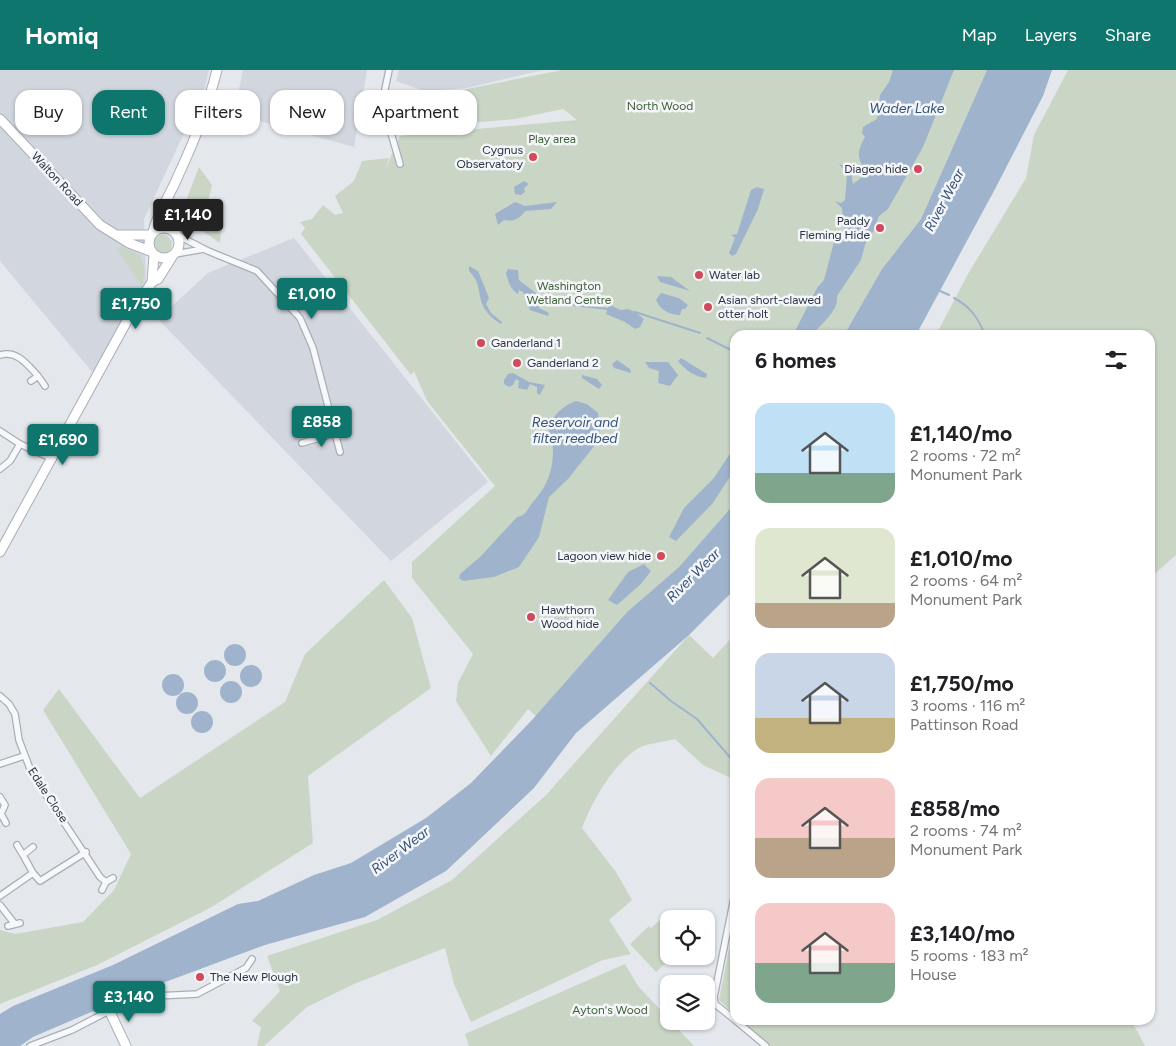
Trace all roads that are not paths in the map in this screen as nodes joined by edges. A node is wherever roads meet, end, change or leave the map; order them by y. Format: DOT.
graph roads {
  1 [pos="217,70"];
  2 [pos="389,70"];
  3 [pos="0,119"];
  4 [pos="400,164"];
  5 [pos="168,197"];
  6 [pos="174,232"];
  7 [pos="117,234"];
  8 [pos="152,234"];
  9 [pos="204,249"];
  10 [pos="152,252"];
  11 [pos="174,255"];
  12 [pos="152,282"];
  13 [pos="0,355"];
  14 [pos="38,376"];
  15 [pos="31,381"];
  16 [pos="45,386"];
  17 [pos="0,431"];
  18 [pos="336,434"];
  19 [pos="20,444"];
  20 [pos="302,444"];
  21 [pos="340,452"];
  22 [pos="53,459"];
  23 [pos="0,469"];
  24 [pos="0,552"];
  25 [pos="0,696"];
  26 [pos="24,756"];
  27 [pos="0,764"];
  28 [pos="0,796"];
  29 [pos="0,814"];
  30 [pos="6,822"];
  31 [pos="17,845"];
  32 [pos="33,848"];
  33 [pos="86,852"];
  34 [pos="23,855"];
  35 [pos="33,873"];
  36 [pos="113,878"];
  37 [pos="106,882"];
  38 [pos="102,890"];
  39 [pos="0,896"];
  40 [pos="0,905"];
  41 [pos="730,918"];
  42 [pos="14,924"];
  43 [pos="252,958"];
  44 [pos="110,1012"];
  45 [pos="730,1016"];
  46 [pos="741,1025"];
  47 [pos="30,1046"];
  48 [pos="126,1046"];
  49 [pos="766,1046"];
  1 -- 5 [label="street"];
  2 -- 4 [label="street"];
  3 -- 7 [label="street, Walton Road"];
  5 -- 6 [label="street"];
  5 -- 8 [label="street"];
  6 -- 8 [label="street"];
  6 -- 9 [label="street"];
  6 -- 11 [label="street"];
  7 -- 8 [label="street"];
  7 -- 10 [label="street, Walton Road"];
  8 -- 10 [label="street"];
  9 -- 11 [label="street"];
  9 -- 18 [label="street"];
  10 -- 11 [label="street"];
  10 -- 12 [label="street"];
  11 -- 12 [label="street"];
  12 -- 22 [label="street"];
  13 -- 14 [label="street"];
  14 -- 15 [label="street"];
  14 -- 16 [label="street"];
  17 -- 19 [label="street"];
  18 -- 20 [label="street"];
  18 -- 21 [label="street"];
  19 -- 22 [label="street"];
  19 -- 23 [label="street"];
  22 -- 24 [label="street"];
  25 -- 26 [label="street, Edale Close"];
  26 -- 27 [label="street"];
  26 -- 33 [label="street, Edale Close"];
  28 -- 29 [label="street"];
  29 -- 30 [label="street"];
  31 -- 34 [label="street"];
  32 -- 34 [label="street"];
  33 -- 35 [label="street"];
  33 -- 37 [label="street, Edale Close"];
  34 -- 35 [label="street"];
  35 -- 39 [label="street"];
  36 -- 37 [label="street"];
  37 -- 38 [label="street"];
  40 -- 42 [label="street"];
  41 -- 45 [label="street"];
  43 -- 44 [label="street"];
  44 -- 47 [label="street"];
  44 -- 48 [label="street"];
  46 -- 49 [label="street"];
}
